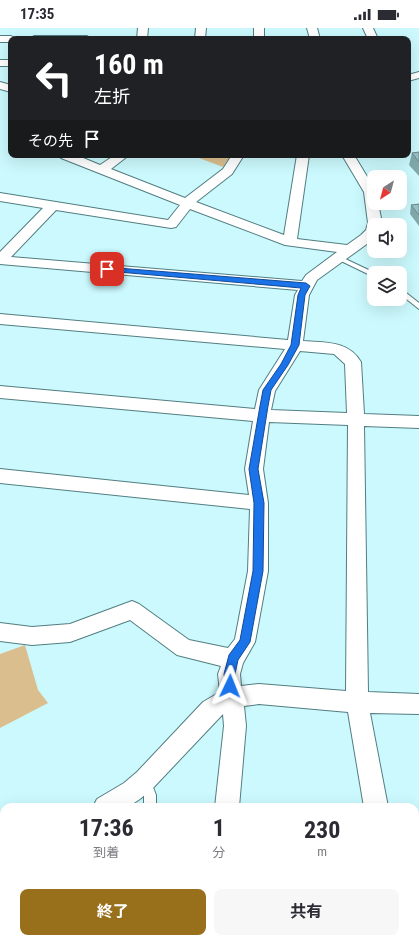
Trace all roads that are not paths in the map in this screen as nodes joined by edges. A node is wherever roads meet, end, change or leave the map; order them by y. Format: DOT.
graph roads {
  1 [pos="73,158"];
  2 [pos="118,158"];
  3 [pos="236,158"];
  4 [pos="303,158"];
  5 [pos="350,158"];
  6 [pos="102,169"];
  7 [pos="0,196"];
  8 [pos="186,204"];
  9 [pos="53,205"];
  10 [pos="374,218"];
  11 [pos="367,237"];
  12 [pos="290,242"];
  13 [pos="345,254"];
  14 [pos="0,260"];
  15 [pos="367,270"];
  16 [pos="306,286"];
  17 [pos="407,296"];
  18 [pos="419,307"];
  19 [pos="0,319"];
  20 [pos="295,345"];
  21 [pos="0,392"];
  22 [pos="262,416"];
  23 [pos="356,419"];
  24 [pos="419,422"];
  25 [pos="0,476"];
  26 [pos="259,503"];
  27 [pos="0,632"];
  28 [pos="233,658"];
  29 [pos="231,697"];
  30 [pos="357,702"];
  31 [pos="419,704"];
  32 [pos="145,780"];
  33 [pos="112,803"];
  34 [pos="150,803"];
  35 [pos="227,803"];
  36 [pos="375,803"];
  1 -- 6 [label="street"];
  2 -- 6 [label="street"];
  3 -- 8 [label="street"];
  4 -- 12 [label="street"];
  5 -- 10 [label="street"];
  6 -- 8 [label="street"];
  7 -- 9 [label="street"];
  8 -- 9 [label="street"];
  8 -- 12 [label="street"];
  9 -- 14 [label="street"];
  11 -- 13 [label="street"];
  12 -- 13 [label="street"];
  13 -- 15 [label="lane"];
  13 -- 16 [label="street"];
  14 -- 16 [label="street"];
  16 -- 20 [label="street"];
  17 -- 18 [label="lane"];
  19 -- 20 [label="street"];
  20 -- 22 [label="street"];
  20 -- 23 [label="street"];
  21 -- 22 [label="street"];
  22 -- 23 [label="street"];
  22 -- 26 [label="street"];
  23 -- 24 [label="street"];
  23 -- 30 [label="street"];
  25 -- 26 [label="street"];
  26 -- 28 [label="street"];
  27 -- 28 [label="street"];
  28 -- 29 [label="street"];
  29 -- 30 [label="street"];
  29 -- 32 [label="street"];
  29 -- 35 [label="street"];
  30 -- 31 [label="street"];
  30 -- 36 [label="street"];
  32 -- 33 [label="street"];
  32 -- 34 [label="lane"];
}
